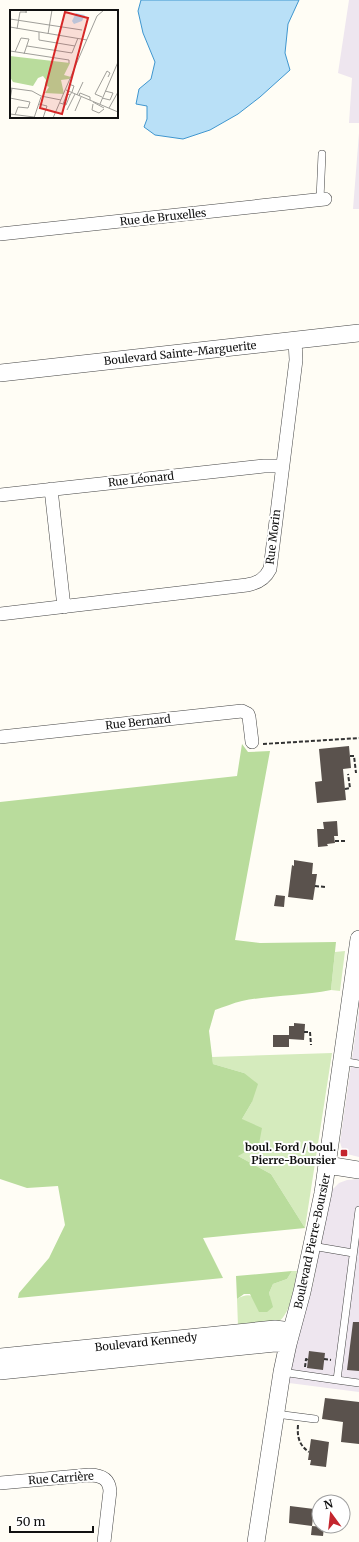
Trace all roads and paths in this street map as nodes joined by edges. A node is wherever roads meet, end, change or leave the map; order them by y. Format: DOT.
graph roads {
  1 [pos="322,154"];
  2 [pos="322,199"];
  3 [pos="0,234"];
  4 [pos="359,333"];
  5 [pos="295,340"];
  6 [pos="0,373"];
  7 [pos="282,466"];
  8 [pos="51,489"];
  9 [pos="0,495"];
  10 [pos="64,607"];
  11 [pos="0,614"];
  12 [pos="0,737"];
  13 [pos="359,738"];
  14 [pos="252,742"];
  15 [pos="350,756"];
  16 [pos="356,773"];
  17 [pos="348,774"];
  18 [pos="345,788"];
  19 [pos="345,840"];
  20 [pos="335,841"];
  21 [pos="315,886"];
  22 [pos="325,886"];
  23 [pos="359,939"];
  24 [pos="358,960"];
  25 [pos="304,1032"];
  26 [pos="311,1045"];
  27 [pos="342,1061"];
  28 [pos="359,1064"];
  29 [pos="327,1165"];
  30 [pos="359,1170"];
  31 [pos="359,1210"];
  32 [pos="312,1246"];
  33 [pos="353,1253"];
  34 [pos="289,1337"];
  35 [pos="132,1350"];
  36 [pos="0,1356"];
  37 [pos="324,1359"];
  38 [pos="308,1360"];
  39 [pos="329,1360"];
  40 [pos="305,1367"];
  41 [pos="0,1371"];
  42 [pos="282,1372"];
  43 [pos="337,1380"];
  44 [pos="359,1383"];
  45 [pos="275,1414"];
  46 [pos="299,1417"];
  47 [pos="315,1419"];
  48 [pos="309,1452"];
  49 [pos="0,1483"];
  50 [pos="104,1542"];
  51 [pos="256,1542"];
  1 -- 2 [label="lane"];
  2 -- 3 [label="street, Rue de Bruxelles"];
  4 -- 5 [label="street, Boulevard Sainte-Marguerite"];
  5 -- 6 [label="street, Boulevard Sainte-Marguerite"];
  5 -- 7 [label="street, Rue Morin"];
  7 -- 8 [label="street, Rue Léonard"];
  7 -- 10 [label="street, Rue Morin"];
  8 -- 9 [label="street, Rue Léonard"];
  8 -- 10 [label="street"];
  10 -- 11 [label="street, Rue Morin"];
  12 -- 14 [label="street, Rue Bernard"];
  13 -- 14 [label="path"];
  15 -- 16 [label="path"];
  17 -- 18 [label="path"];
  19 -- 20 [label="path"];
  21 -- 22 [label="path"];
  23 -- 24 [label="street, Boulevard Pierre-Boursier"];
  24 -- 27 [label="street, Boulevard Pierre-Boursier"];
  25 -- 26 [label="path"];
  27 -- 28 [label="lane"];
  27 -- 29 [label="street, Boulevard Pierre-Boursier"];
  29 -- 30 [label="street"];
  29 -- 32 [label="street, Boulevard Pierre-Boursier"];
  31 -- 33 [label="lane"];
  32 -- 33 [label="lane"];
  32 -- 34 [label="street, Boulevard Pierre-Boursier"];
  33 -- 43 [label="lane"];
  34 -- 35 [label="street, Boulevard Kennedy"];
  34 -- 42 [label="street, Boulevard Pierre-Boursier"];
  35 -- 36 [label="street, Boulevard Kennedy"];
  35 -- 41 [label="street, Boulevard Kennedy"];
  37 -- 39 [label="path"];
  38 -- 40 [label="path"];
  42 -- 43 [label="lane"];
  42 -- 45 [label="street, Boulevard Pierre-Boursier"];
  43 -- 44 [label="lane"];
  45 -- 46 [label="lane"];
  45 -- 51 [label="street, Boulevard Pierre-Boursier"];
  46 -- 47 [label="lane"];
  46 -- 48 [label="path"];
  49 -- 50 [label="street, Rue Carrière"];
}
